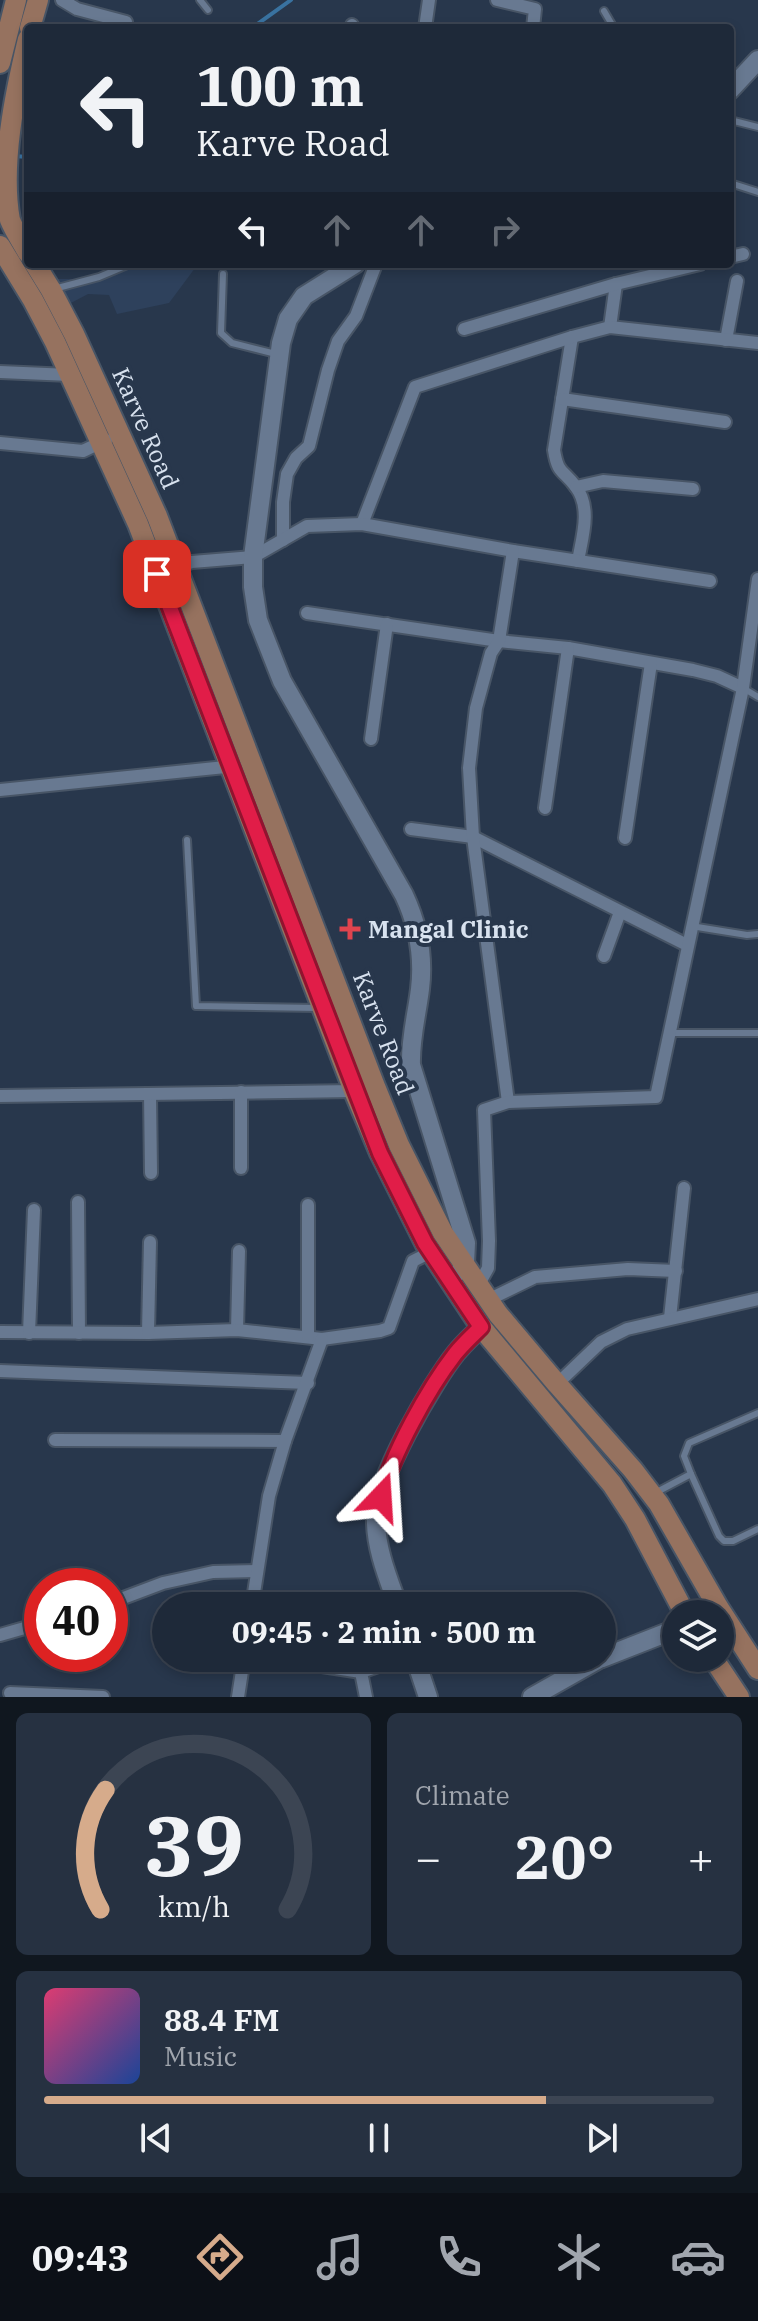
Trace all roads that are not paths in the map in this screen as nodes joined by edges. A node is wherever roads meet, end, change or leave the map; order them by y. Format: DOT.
graph roads {
  1 [pos="200,0"];
  2 [pos="429,0"];
  3 [pos="497,0"];
  4 [pos="42,5"];
  5 [pos="208,10"];
  6 [pos="604,11"];
  7 [pos="126,22"];
  8 [pos="28,24"];
  9 [pos="426,24"];
  10 [pos="533,24"];
  11 [pos="612,24"];
  12 [pos="24,30"];
  13 [pos="24,57"];
  14 [pos="758,60"];
  15 [pos="0,63"];
  16 [pos="734,86"];
  17 [pos="734,121"];
  18 [pos="758,127"];
  19 [pos="1,175"];
  20 [pos="734,184"];
  21 [pos="758,192"];
  22 [pos="24,245"];
  23 [pos="1,250"];
  24 [pos="36,268"];
  25 [pos="120,268"];
  26 [pos="349,268"];
  27 [pos="374,268"];
  28 [pos="683,268"];
  29 [pos="223,274"];
  30 [pos="737,281"];
  31 [pos="616,284"];
  32 [pos="42,295"];
  33 [pos="610,327"];
  34 [pos="464,329"];
  35 [pos="572,337"];
  36 [pos="726,340"];
  37 [pos="758,343"];
  38 [pos="280,354"];
  39 [pos="0,372"];
  40 [pos="70,375"];
  41 [pos="562,399"];
  42 [pos="725,422"];
  43 [pos="110,438"];
  44 [pos="0,443"];
  45 [pos="576,487"];
  46 [pos="693,489"];
  47 [pos="362,524"];
  48 [pos="283,540"];
  49 [pos="513,551"];
  50 [pos="253,557"];
  51 [pos="578,561"];
  52 [pos="166,571"];
  53 [pos="758,579"];
  54 [pos="710,581"];
  55 [pos="307,613"];
  56 [pos="387,624"];
  57 [pos="499,641"];
  58 [pos="568,648"];
  59 [pos="651,663"];
  60 [pos="743,688"];
  61 [pos="758,697"];
  62 [pos="371,739"];
  63 [pos="251,761"];
  64 [pos="231,767"];
  65 [pos="0,790"];
  66 [pos="545,808"];
  67 [pos="411,829"];
  68 [pos="473,837"];
  69 [pos="625,838"];
  70 [pos="187,840"];
  71 [pos="620,912"];
  72 [pos="691,926"];
  73 [pos="758,934"];
  74 [pos="687,945"];
  75 [pos="604,956"];
  76 [pos="324,1008"];
  77 [pos="668,1033"];
  78 [pos="758,1033"];
  79 [pos="374,1084"];
  80 [pos="354,1091"];
  81 [pos="241,1092"];
  82 [pos="150,1094"];
  83 [pos="0,1096"];
  84 [pos="508,1102"];
  85 [pos="241,1168"];
  86 [pos="151,1173"];
  87 [pos="684,1188"];
  88 [pos="78,1202"];
  89 [pos="308,1205"];
  90 [pos="34,1210"];
  91 [pos="150,1242"];
  92 [pos="239,1251"];
  93 [pos="431,1252"];
  94 [pos="465,1263"];
  95 [pos="676,1271"];
  96 [pos="457,1289"];
  97 [pos="484,1292"];
  98 [pos="758,1299"];
  99 [pos="670,1318"];
  100 [pos="481,1327"];
  101 [pos="237,1330"];
  102 [pos="0,1332"];
  103 [pos="29,1333"];
  104 [pos="79,1333"];
  105 [pos="148,1333"];
  106 [pos="308,1337"];
  107 [pos="322,1339"];
  108 [pos="0,1371"];
  109 [pos="308,1383"];
  110 [pos="557,1384"];
  111 [pos="758,1413"];
  112 [pos="55,1440"];
  113 [pos="285,1441"];
  114 [pos="691,1474"];
  115 [pos="651,1495"];
  116 [pos="758,1529"];
  117 [pos="257,1571"];
  118 [pos="254,1592"];
  119 [pos="393,1592"];
  120 [pos="128,1596"];
  121 [pos="678,1600"];
  122 [pos="707,1600"];
  123 [pos="24,1628"];
  124 [pos="662,1634"];
  125 [pos="734,1634"];
  126 [pos="0,1635"];
  127 [pos="616,1653"];
  128 [pos="754,1655"];
  129 [pos="242,1672"];
  130 [pos="361,1672"];
  131 [pos="420,1672"];
  132 [pos="577,1672"];
  133 [pos="722,1672"];
  134 [pos="10,1693"];
  135 [pos="103,1697"];
  136 [pos="238,1697"];
  137 [pos="366,1697"];
  138 [pos="428,1697"];
  139 [pos="532,1697"];
  140 [pos="739,1697"];
  1 -- 5 [label="lane"];
  2 -- 9 [label="street"];
  3 -- 10 [label="street"];
  4 -- 7 [label="street"];
  4 -- 8 [label="main road"];
  6 -- 11 [label="lane"];
  12 -- 15 [label="main road"];
  13 -- 19 [label="main road"];
  14 -- 16 [label="street"];
  17 -- 18 [label="lane"];
  19 -- 22 [label="main road"];
  20 -- 21 [label="lane"];
  23 -- 32 [label="main road, Karve Road"];
  24 -- 32 [label="main road, Karve Road"];
  25 -- 32 [label="lane"];
  26 -- 38 [label="street"];
  27 -- 48 [label="street"];
  28 -- 31 [label="street"];
  29 -- 38 [label="lane"];
  30 -- 36 [label="street"];
  31 -- 33 [label="street"];
  31 -- 34 [label="street"];
  32 -- 40 [label="main road, Karve Road"];
  32 -- 43 [label="main road, Karve Road"];
  33 -- 35 [label="street"];
  33 -- 36 [label="street"];
  35 -- 41 [label="street"];
  35 -- 47 [label="street"];
  36 -- 37 [label="street"];
  38 -- 50 [label="street"];
  39 -- 40 [label="street"];
  40 -- 43 [label="main road, Karve Road"];
  41 -- 42 [label="street"];
  41 -- 45 [label="street"];
  43 -- 44 [label="street"];
  43 -- 52 [label="main road, Karve Road"];
  45 -- 46 [label="street"];
  45 -- 51 [label="street"];
  47 -- 48 [label="street"];
  47 -- 49 [label="street"];
  48 -- 50 [label="street"];
  49 -- 51 [label="street"];
  49 -- 57 [label="street"];
  50 -- 52 [label="street"];
  50 -- 94 [label="street"];
  51 -- 54 [label="street"];
  52 -- 63 [label="main road, Karve Road"];
  52 -- 64 [label="main road, Karve Road"];
  53 -- 60 [label="street"];
  55 -- 56 [label="street"];
  56 -- 57 [label="street"];
  56 -- 62 [label="street"];
  57 -- 58 [label="street"];
  57 -- 68 [label="street"];
  58 -- 59 [label="street"];
  58 -- 66 [label="street"];
  59 -- 60 [label="street"];
  59 -- 69 [label="street"];
  60 -- 61 [label="lane"];
  60 -- 72 [label="street"];
  63 -- 64 [label="street"];
  63 -- 79 [label="main road, Karve Road"];
  64 -- 65 [label="street"];
  64 -- 76 [label="main road, Karve Road"];
  67 -- 68 [label="street"];
  68 -- 71 [label="street"];
  68 -- 84 [label="street"];
  70 -- 76 [label="lane"];
  71 -- 74 [label="street"];
  71 -- 75 [label="street"];
  72 -- 73 [label="lane"];
  72 -- 74 [label="street"];
  74 -- 77 [label="street"];
  76 -- 80 [label="main road, Karve Road"];
  77 -- 78 [label="lane"];
  77 -- 84 [label="street"];
  79 -- 80 [label="street"];
  79 -- 94 [label="main road, Karve Road"];
  80 -- 81 [label="street"];
  80 -- 93 [label="main road, Karve Road"];
  81 -- 82 [label="street"];
  81 -- 85 [label="street"];
  82 -- 83 [label="street"];
  82 -- 86 [label="street"];
  84 -- 97 [label="street"];
  87 -- 95 [label="street"];
  88 -- 104 [label="street"];
  89 -- 106 [label="street"];
  90 -- 103 [label="street"];
  91 -- 105 [label="street"];
  92 -- 101 [label="street"];
  93 -- 96 [label="main road, Karve Road"];
  93 -- 107 [label="street"];
  94 -- 96 [label="street"];
  94 -- 97 [label="main road, Karve Road"];
  95 -- 97 [label="street"];
  95 -- 99 [label="street"];
  96 -- 100 [label="main road, Karve Road"];
  97 -- 110 [label="main road, Karve Road"];
  98 -- 99 [label="street"];
  99 -- 110 [label="street"];
  100 -- 119 [label="street"];
  100 -- 121 [label="main road, Karve Road"];
  101 -- 105 [label="street"];
  101 -- 106 [label="street"];
  102 -- 103 [label="street"];
  103 -- 104 [label="street"];
  104 -- 105 [label="street"];
  106 -- 107 [label="street"];
  107 -- 109 [label="street"];
  108 -- 109 [label="street"];
  109 -- 113 [label="street"];
  110 -- 115 [label="main road, Karve Road"];
  111 -- 114 [label="lane"];
  112 -- 113 [label="street"];
  113 -- 117 [label="street"];
  114 -- 115 [label="lane"];
  114 -- 116 [label="lane"];
  115 -- 122 [label="main road, Karve Road"];
  117 -- 118 [label="street"];
  117 -- 120 [label="street"];
  123 -- 126 [label="street"];
  124 -- 127 [label="street"];
  125 -- 128 [label="main road, Karve Road"];
  129 -- 136 [label="street"];
  130 -- 137 [label="street"];
  131 -- 138 [label="street"];
  132 -- 139 [label="street"];
  133 -- 140 [label="main road"];
  134 -- 135 [label="street"];
}
